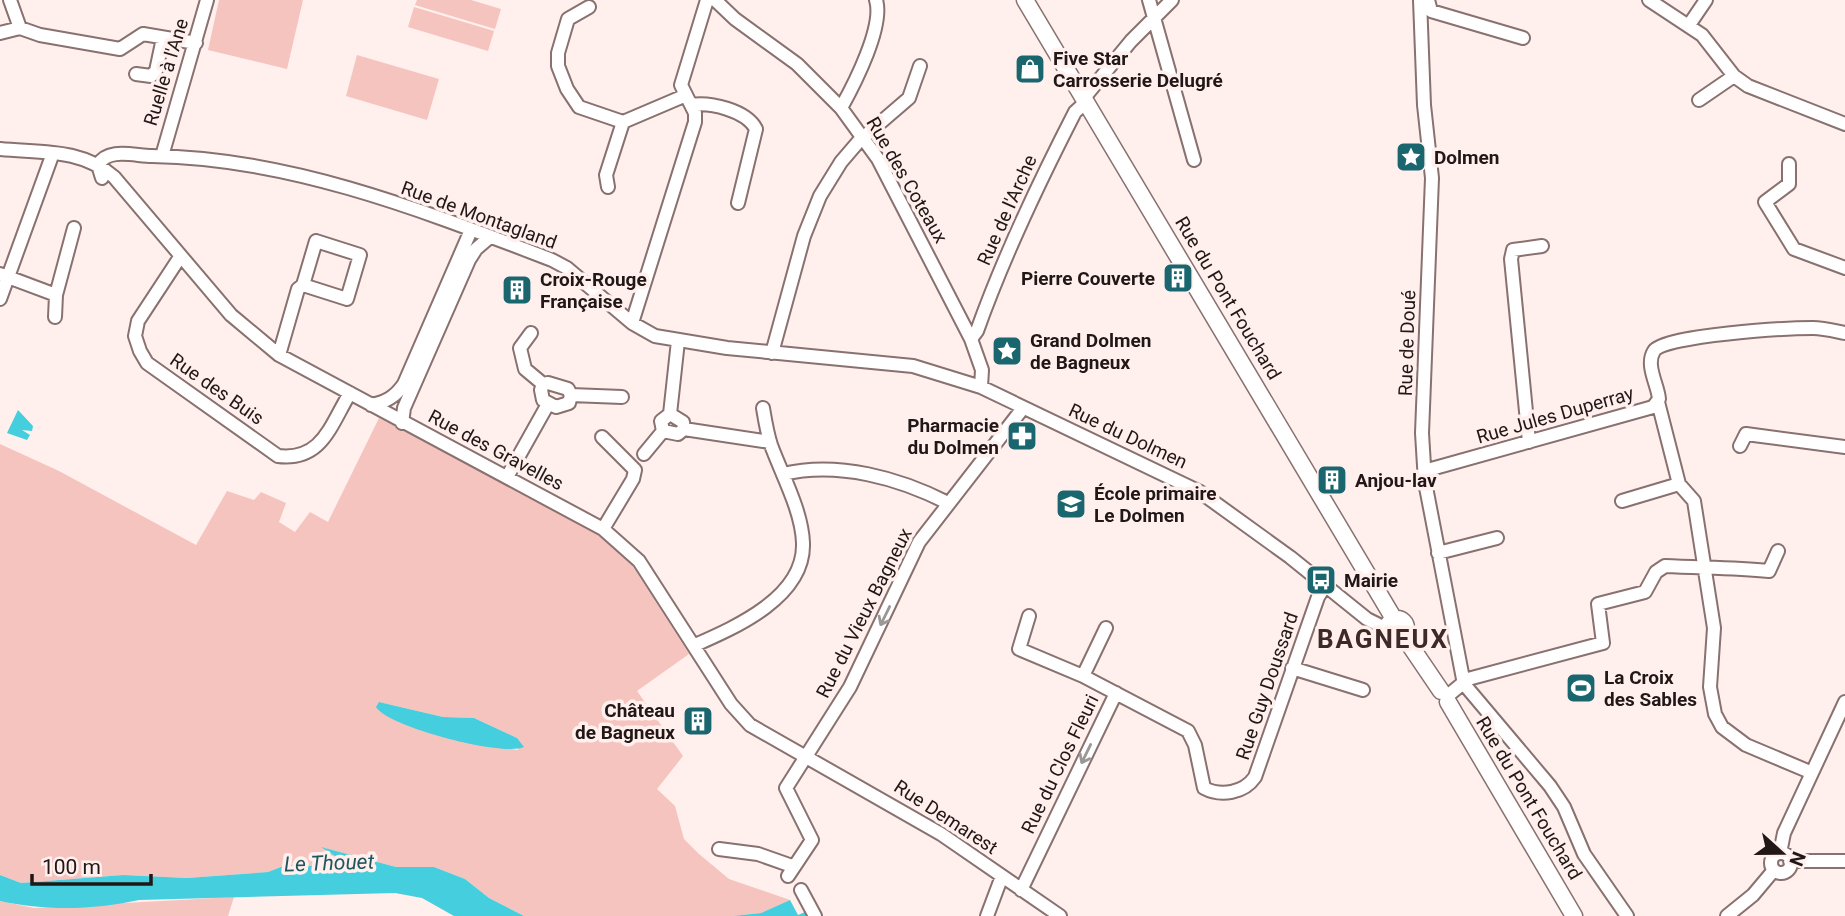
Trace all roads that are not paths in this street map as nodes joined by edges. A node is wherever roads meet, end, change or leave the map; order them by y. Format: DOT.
graph roads {
  1 [pos="10,0"];
  2 [pos="207,0"];
  3 [pos="707,0"];
  4 [pos="876,0"];
  5 [pos="1025,0"];
  6 [pos="1149,0"];
  7 [pos="1172,0"];
  8 [pos="1420,0"];
  9 [pos="1428,0"];
  10 [pos="1649,0"];
  11 [pos="1706,0"];
  12 [pos="717,3"];
  13 [pos="589,7"];
  14 [pos="1154,16"];
  15 [pos="701,25"];
  16 [pos="1689,25"];
  17 [pos="20,28"];
  18 [pos="0,33"];
  19 [pos="163,38"];
  20 [pos="1523,38"];
  21 [pos="196,43"];
  22 [pos="920,66"];
  23 [pos="136,74"];
  24 [pos="1734,76"];
  25 [pos="1085,100"];
  26 [pos="1699,100"];
  27 [pos="688,101"];
  28 [pos="841,108"];
  29 [pos="623,122"];
  30 [pos="1845,124"];
  31 [pos="863,138"];
  32 [pos="0,149"];
  33 [pos="53,153"];
  34 [pos="156,156"];
  35 [pos="1194,160"];
  36 [pos="1788,164"];
  37 [pos="101,169"];
  38 [pos="608,187"];
  39 [pos="738,203"];
  40 [pos="74,228"];
  41 [pos="480,234"];
  42 [pos="1542,246"];
  43 [pos="180,257"];
  44 [pos="1845,268"];
  45 [pos="4,275"];
  46 [pos="303,285"];
  47 [pos="641,294"];
  48 [pos="56,295"];
  49 [pos="0,299"];
  50 [pos="620,313"];
  51 [pos="55,317"];
  52 [pos="632,323"];
  53 [pos="531,333"];
  54 [pos="1845,333"];
  55 [pos="971,339"];
  56 [pos="678,341"];
  57 [pos="772,353"];
  58 [pos="279,355"];
  59 [pos="404,384"];
  60 [pos="543,384"];
  61 [pos="981,387"];
  62 [pos="350,393"];
  63 [pos="571,395"];
  64 [pos="622,397"];
  65 [pos="1006,400"];
  66 [pos="1658,402"];
  67 [pos="548,404"];
  68 [pos="371,405"];
  69 [pos="763,408"];
  70 [pos="1023,408"];
  71 [pos="670,414"];
  72 [pos="398,420"];
  73 [pos="1009,423"];
  74 [pos="684,429"];
  75 [pos="663,430"];
  76 [pos="602,437"];
  77 [pos="770,442"];
  78 [pos="1529,442"];
  79 [pos="1740,446"];
  80 [pos="1845,447"];
  81 [pos="644,454"];
  82 [pos="1424,471"];
  83 [pos="783,474"];
  84 [pos="507,477"];
  85 [pos="1679,484"];
  86 [pos="1622,502"];
  87 [pos="944,508"];
  88 [pos="603,529"];
  89 [pos="1497,538"];
  90 [pos="1778,551"];
  91 [pos="1438,552"];
  92 [pos="1704,567"];
  93 [pos="1326,584"];
  94 [pos="1029,616"];
  95 [pos="1106,628"];
  96 [pos="1395,628"];
  97 [pos="695,645"];
  98 [pos="1293,668"];
  99 [pos="1083,676"];
  100 [pos="1363,690"];
  101 [pos="1451,692"];
  102 [pos="1116,693"];
  103 [pos="1845,702"];
  104 [pos="808,756"];
  105 [pos="1810,772"];
  106 [pos="719,849"];
  107 [pos="1785,857"];
  108 [pos="1845,861"];
  109 [pos="1002,876"];
  110 [pos="801,890"];
  111 [pos="1021,890"];
  112 [pos="1055,915"];
  113 [pos="814,916"];
  114 [pos="986,916"];
  115 [pos="1574,916"];
  116 [pos="1627,916"];
  117 [pos="1727,916"];
  1 -- 17 [label="street"];
  2 -- 21 [label="street, Ruelle à l'Ane"];
  3 -- 15 [label="street"];
  4 -- 28 [label="street"];
  5 -- 25 [label="main road, Rue du Pont Fouchard"];
  6 -- 14 [label="street"];
  7 -- 14 [label="street, Rue de l'Arche"];
  8 -- 82 [label="street, Rue de Doué"];
  9 -- 20 [label="street"];
  10 -- 16 [label="street"];
  11 -- 16 [label="street"];
  12 -- 15 [label="street"];
  12 -- 28 [label="street, Rue des Coteaux"];
  13 -- 29 [label="street"];
  14 -- 25 [label="street, Rue de l'Arche"];
  14 -- 35 [label="street"];
  15 -- 27 [label="street"];
  16 -- 24 [label="street"];
  17 -- 18 [label="street"];
  17 -- 19 [label="street"];
  19 -- 21 [label="street"];
  19 -- 23 [label="street"];
  21 -- 34 [label="street, Ruelle à l'Ane"];
  22 -- 31 [label="street"];
  24 -- 26 [label="street"];
  24 -- 30 [label="street"];
  25 -- 55 [label="street, Rue de l'Arche"];
  25 -- 96 [label="main road, Rue du Pont Fouchard"];
  27 -- 29 [label="street"];
  27 -- 39 [label="street"];
  27 -- 47 [label="street"];
  28 -- 31 [label="street, Rue des Coteaux"];
  29 -- 38 [label="street"];
  31 -- 55 [label="street, Rue des Coteaux"];
  31 -- 57 [label="street"];
  32 -- 33 [label="street"];
  33 -- 37 [label="street"];
  33 -- 45 [label="street"];
  34 -- 37 [label="street, Rue de Montagland"];
  34 -- 41 [label="street, Rue de Montagland"];
  36 -- 44 [label="street"];
  37 -- 43 [label="street, Rue des Gravelles"];
  40 -- 48 [label="street"];
  41 -- 50 [label="street, Rue de Montagland"];
  41 -- 59 [label="street"];
  41 -- 72 [label="street"];
  42 -- 78 [label="street"];
  43 -- 58 [label="street, Rue des Gravelles"];
  43 -- 62 [label="street, Rue des Buis"];
  45 -- 48 [label="street"];
  45 -- 49 [label="street"];
  46 -- 46 [label="street"];
  46 -- 58 [label="street"];
  47 -- 50 [label="street"];
  47 -- 52 [label="street"];
  48 -- 51 [label="street"];
  50 -- 52 [label="street, Rue de Montagland"];
  52 -- 56 [label="street, Rue de Montagland"];
  53 -- 60 [label="street"];
  54 -- 66 [label="street, Rue Jules Duperray"];
  55 -- 61 [label="street, Rue des Coteaux"];
  56 -- 57 [label="street, Rue de Montagland"];
  56 -- 71 [label="street"];
  57 -- 61 [label="street, Rue de Montagland"];
  58 -- 62 [label="street, Rue des Gravelles"];
  59 -- 68 [label="street"];
  59 -- 72 [label="street"];
  60 -- 63 [label="street"];
  60 -- 67 [label="street"];
  61 -- 65 [label="street, Rue du Dolmen"];
  62 -- 68 [label="street, Rue des Gravelles"];
  63 -- 64 [label="street"];
  63 -- 67 [label="street"];
  65 -- 70 [label="street, Rue du Dolmen"];
  65 -- 73 [label="street"];
  66 -- 78 [label="street, Rue Jules Duperray"];
  66 -- 85 [label="street"];
  67 -- 84 [label="street"];
  68 -- 72 [label="street, Rue des Gravelles"];
  69 -- 77 [label="street"];
  70 -- 73 [label="street, Rue du Vieux Bagneux"];
  70 -- 93 [label="street, Rue du Dolmen"];
  71 -- 74 [label="street"];
  71 -- 75 [label="street"];
  72 -- 84 [label="street, Rue des Gravelles"];
  73 -- 87 [label="street, Rue du Vieux Bagneux"];
  74 -- 75 [label="street"];
  74 -- 77 [label="street"];
  75 -- 81 [label="street"];
  76 -- 88 [label="street"];
  77 -- 83 [label="street"];
  78 -- 82 [label="street, Rue Jules Duperray"];
  79 -- 80 [label="street"];
  82 -- 91 [label="street, Rue de Doué"];
  83 -- 87 [label="street"];
  83 -- 97 [label="street"];
  84 -- 88 [label="street, Rue des Gravelles"];
  85 -- 86 [label="street"];
  85 -- 92 [label="street"];
  87 -- 104 [label="street, Rue du Vieux Bagneux, one-way"];
  88 -- 97 [label="street, Rue des Gravelles"];
  89 -- 91 [label="street"];
  90 -- 92 [label="street"];
  91 -- 101 [label="street, Rue de Doué"];
  92 -- 101 [label="street"];
  92 -- 105 [label="street"];
  93 -- 96 [label="street, Rue du Dolmen"];
  93 -- 98 [label="street, Rue Guy Doussard"];
  94 -- 99 [label="street, Rue Guy Doussard"];
  95 -- 99 [label="street"];
  96 -- 101 [label="main road, Rue du Pont Fouchard"];
  97 -- 104 [label="street, Rue des Gravelles"];
  98 -- 100 [label="street"];
  98 -- 102 [label="street, Rue Guy Doussard"];
  99 -- 102 [label="street, Rue Guy Doussard"];
  101 -- 115 [label="main road, Rue du Pont Fouchard"];
  101 -- 116 [label="street, Rue de Doué"];
  102 -- 111 [label="street, Rue du Clos Fleuri, one-way"];
  103 -- 105 [label="street"];
  104 -- 106 [label="street, Rue du Vieux Bagneux"];
  104 -- 109 [label="street, Rue Demarest"];
  105 -- 107 [label="street"];
  107 -- 108 [label="street"];
  107 -- 117 [label="street"];
  109 -- 111 [label="street, Rue Demarest"];
  109 -- 114 [label="street"];
  110 -- 113 [label="street"];
  111 -- 112 [label="street, Rue Demarest"];
}
